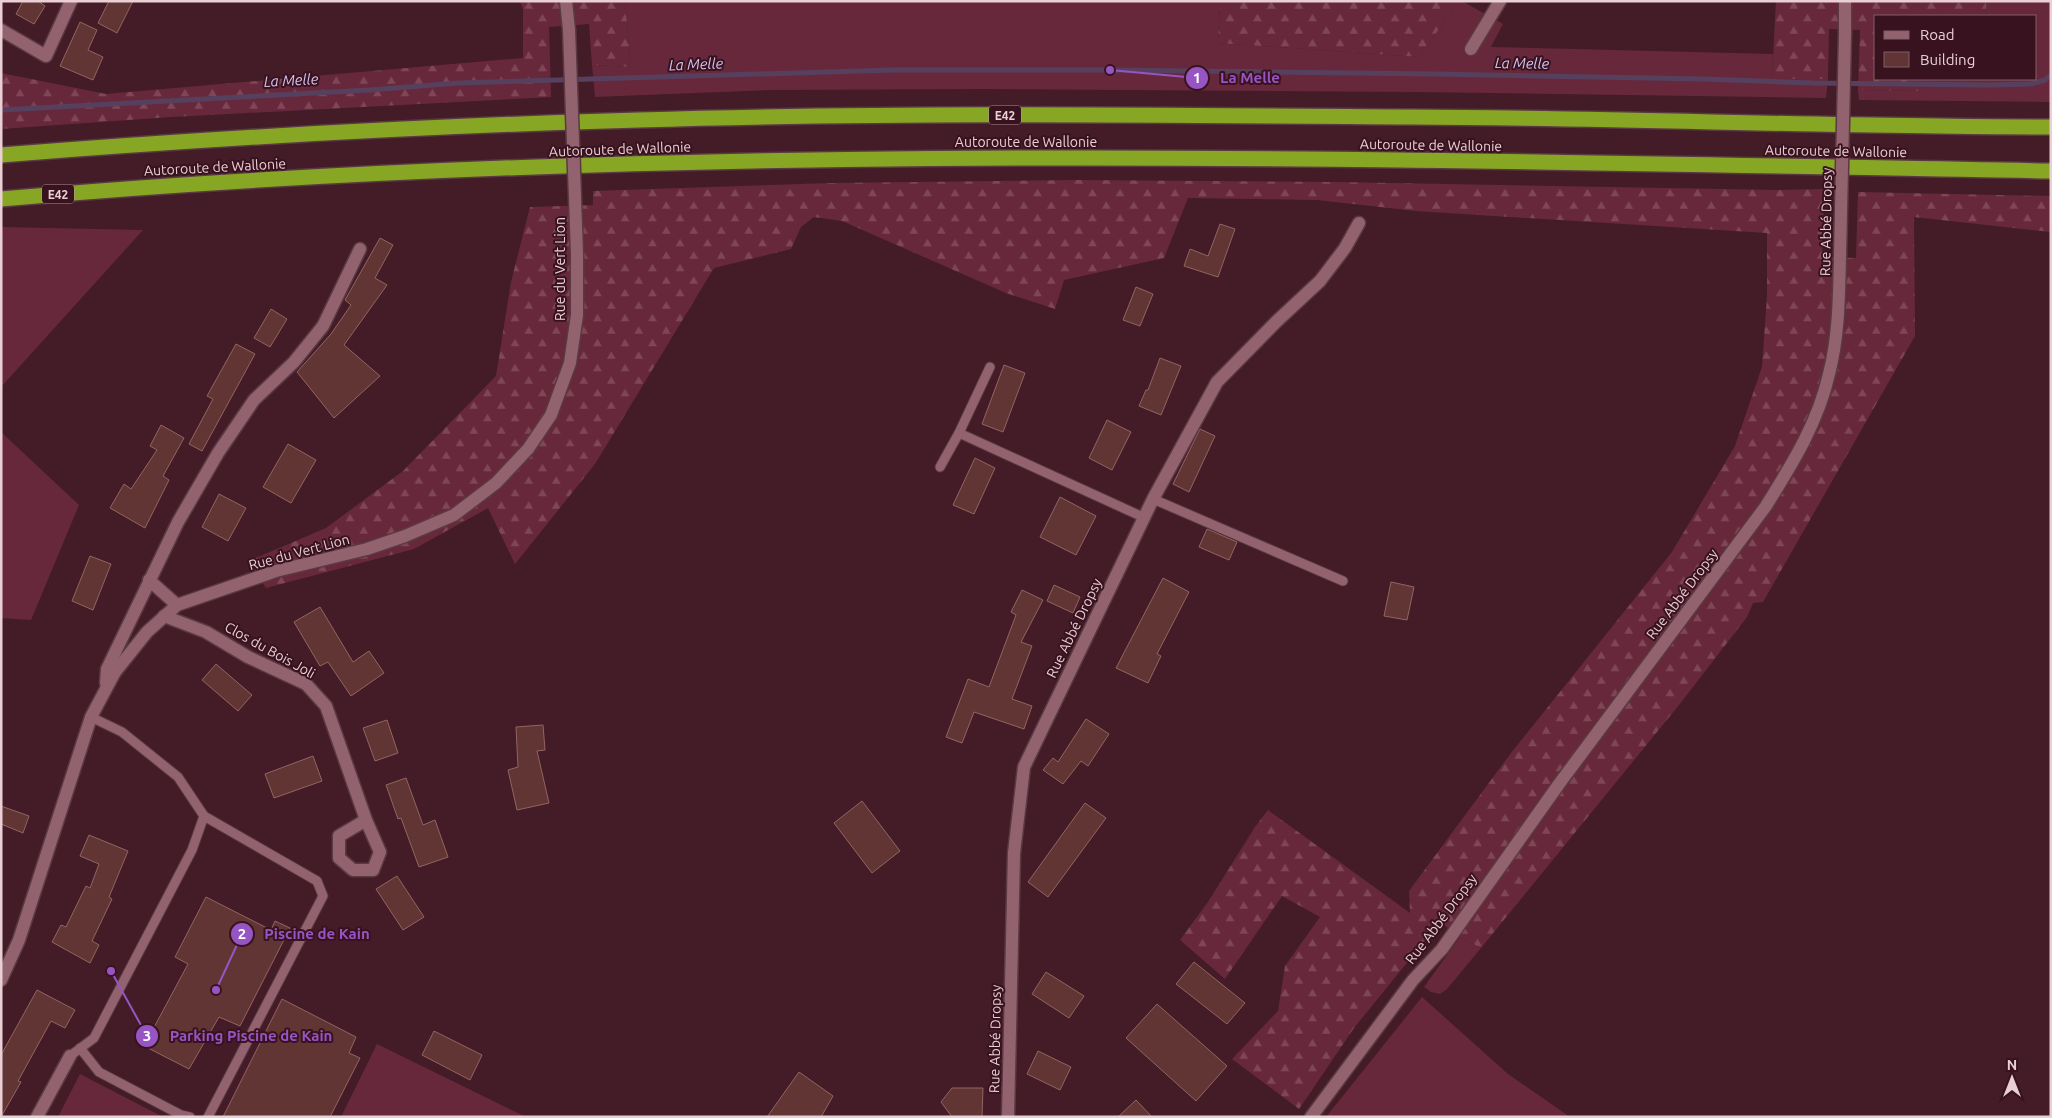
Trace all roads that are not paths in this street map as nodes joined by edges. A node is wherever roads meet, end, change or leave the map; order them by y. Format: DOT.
graph roads {
  1 [pos="71,1"];
  2 [pos="566,1"];
  3 [pos="1500,1"];
  4 [pos="1845,1"];
  5 [pos="1,30"];
  6 [pos="1472,49"];
  7 [pos="2051,127"];
  8 [pos="1,155"];
  9 [pos="2051,171"];
  10 [pos="1,199"];
  11 [pos="1359,223"];
  12 [pos="360,249"];
  13 [pos="990,367"];
  14 [pos="959,433"];
  15 [pos="940,466"];
  16 [pos="1153,499"];
  17 [pos="1145,518"];
  18 [pos="149,580"];
  19 [pos="1344,582"];
  20 [pos="177,605"];
  21 [pos="164,616"];
  22 [pos="106,688"];
  23 [pos="91,717"];
  24 [pos="204,816"];
  25 [pos="366,820"];
  26 [pos="1,980"];
  27 [pos="75,1052"];
  28 [pos="37,1117"];
  29 [pos="190,1117"];
  30 [pos="208,1117"];
  31 [pos="1008,1117"];
  32 [pos="1311,1117"];
  1 -- 5 [label="street"];
  2 -- 20 [label="street, Rue du Vert Lion, bridge"];
  3 -- 6 [label="street"];
  4 -- 32 [label="street, Rue Abbé Dropsy, bridge"];
  7 -- 8 [label="highway, Autoroute de Wallonie / E42"];
  9 -- 10 [label="highway, Autoroute de Wallonie / E42"];
  11 -- 16 [label="street, Rue Abbé Dropsy"];
  12 -- 18 [label="street"];
  13 -- 14 [label="lane"];
  14 -- 15 [label="lane"];
  14 -- 17 [label="lane"];
  16 -- 17 [label="street, Rue Abbé Dropsy"];
  16 -- 19 [label="lane"];
  17 -- 31 [label="street, Rue Abbé Dropsy"];
  18 -- 20 [label="street"];
  18 -- 22 [label="street"];
  20 -- 21 [label="street, Rue du Vert Lion"];
  21 -- 22 [label="street, Rue du Vert Lion"];
  21 -- 25 [label="street, Clos du Bois Joli"];
  22 -- 23 [label="street"];
  23 -- 24 [label="lane"];
  23 -- 26 [label="street"];
  24 -- 27 [label="lane"];
  24 -- 30 [label="lane"];
  27 -- 28 [label="street"];
  27 -- 29 [label="lane"];
}
